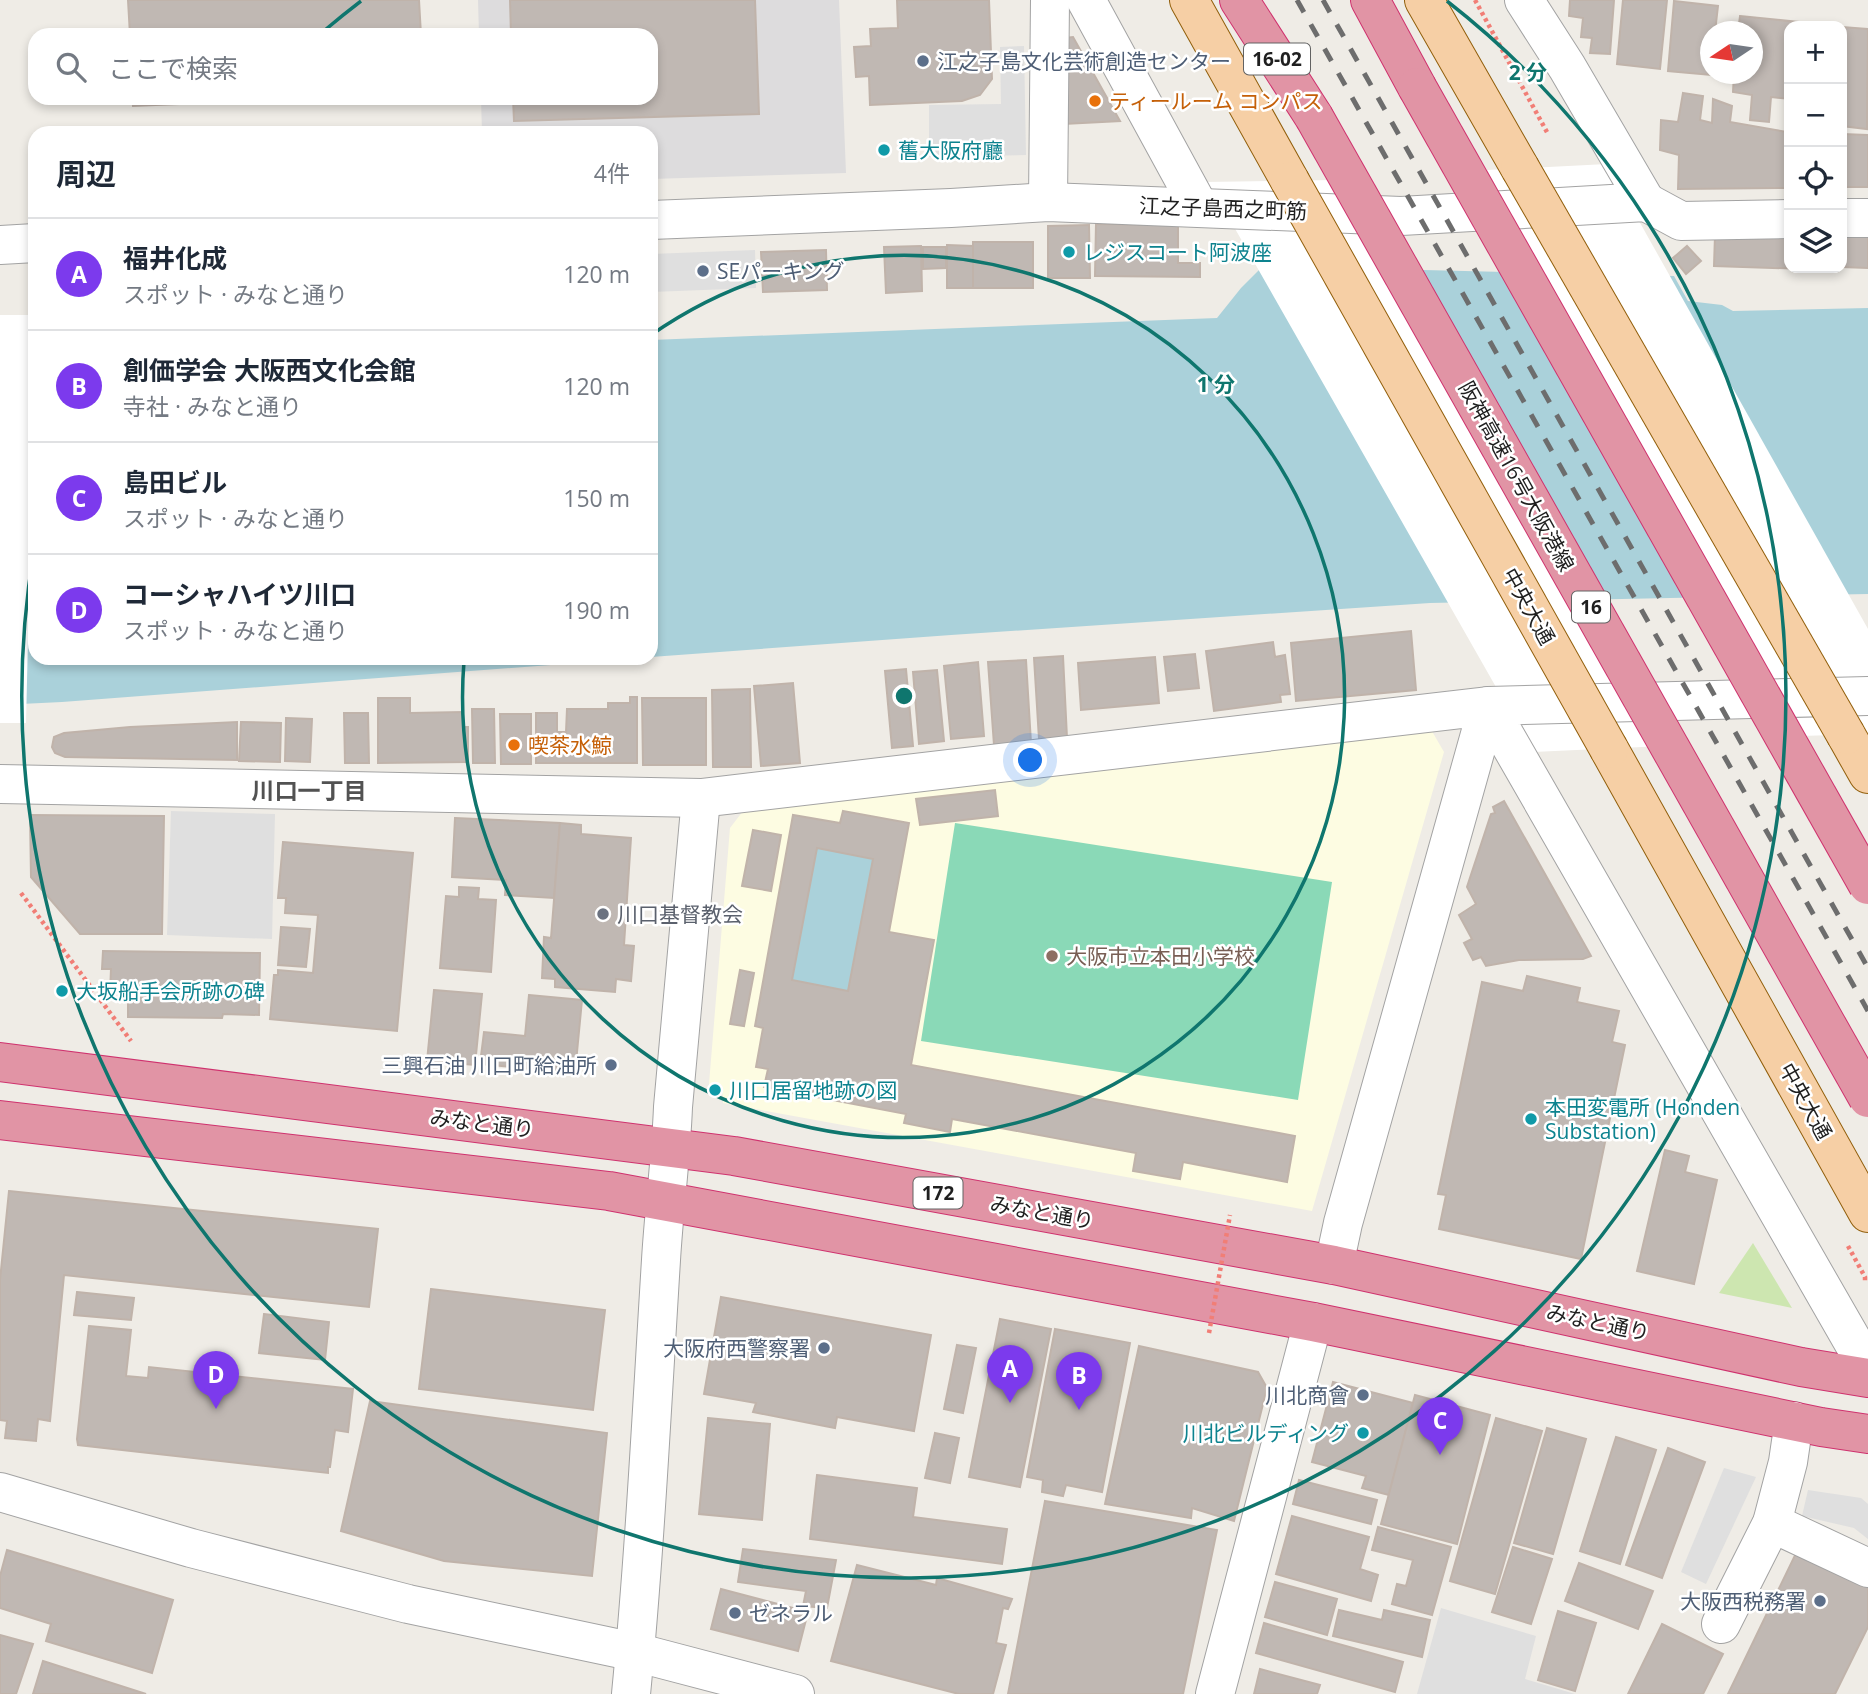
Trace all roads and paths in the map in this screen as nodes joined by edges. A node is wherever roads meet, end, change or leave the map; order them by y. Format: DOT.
graph roads {
  1 [pos="1050,0"];
  2 [pos="1086,0"];
  3 [pos="1189,0"];
  4 [pos="1240,0"];
  5 [pos="1249,0"];
  6 [pos="1370,0"];
  7 [pos="1384,0"];
  8 [pos="1424,0"];
  9 [pos="1475,0"];
  10 [pos="1524,0"];
  11 [pos="1417,87"];
  12 [pos="1314,117"];
  13 [pos="1553,142"];
  14 [pos="1048,202"];
  15 [pos="1646,202"];
  16 [pos="1199,207"];
  17 [pos="1847,218"];
  18 [pos="1868,218"];
  19 [pos="1784,219"];
  20 [pos="658,220"];
  21 [pos="28,243"];
  22 [pos="0,245"];
  23 [pos="1868,696"];
  24 [pos="1488,706"];
  25 [pos="1868,774"];
  26 [pos="0,784"];
  27 [pos="701,799"];
  28 [pos="1868,885"];
  29 [pos="21,893"];
  30 [pos="138,1050"];
  31 [pos="0,1062"];
  32 [pos="1868,1098"];
  33 [pos="0,1120"];
  34 [pos="671,1149"];
  35 [pos="666,1201"];
  36 [pos="1868,1213"];
  37 [pos="1230,1215"];
  38 [pos="1334,1265"];
  39 [pos="1313,1322"];
  40 [pos="1209,1333"];
  41 [pos="1868,1368"];
  42 [pos="1868,1378"];
  43 [pos="1794,1421"];
  44 [pos="1868,1434"];
  45 [pos="0,1492"];
  46 [pos="1772,1522"];
  47 [pos="1868,1568"];
  48 [pos="1721,1624"];
  49 [pos="635,1652"];
  50 [pos="631,1694"];
  51 [pos="795,1694"];
  52 [pos="1215,1694"];
  1 -- 14 [label="street"];
  2 -- 16 [label="street"];
  3 -- 36 [label="main road, 中央大通, bridge"];
  4 -- 12 [label="highway, 16-02"];
  5 -- 12 [label="highway, 阪神高速16号大阪港線 / 16"];
  6 -- 11 [label="highway"];
  7 -- 11 [label="highway"];
  8 -- 25 [label="main road, bridge"];
  9 -- 13 [label="path"];
  10 -- 15 [label="street"];
  11 -- 28 [label="highway, bridge"];
  12 -- 32 [label="highway, 阪神高速16号大阪港線 / 16, bridge"];
  14 -- 16 [label="street, 江之子島西之町筋"];
  14 -- 20 [label="street, 江之子島西之町筋"];
  15 -- 16 [label="street, 江之子島西之町筋"];
  15 -- 19 [label="street"];
  17 -- 18 [label="street"];
  21 -- 22 [label="street"];
  23 -- 24 [label="street"];
  24 -- 27 [label="street"];
  24 -- 38 [label="street"];
  24 -- 41 [label="street"];
  26 -- 27 [label="street"];
  27 -- 34 [label="street"];
  29 -- 30 [label="path"];
  31 -- 34 [label="highway, みなと通り / 172"];
  33 -- 35 [label="highway"];
  34 -- 35 [label="street"];
  34 -- 38 [label="highway, みなと通り / 172"];
  35 -- 39 [label="highway"];
  35 -- 49 [label="street"];
  37 -- 40 [label="path, bridge"];
  38 -- 42 [label="highway, みなと通り / 172"];
  39 -- 43 [label="highway"];
  39 -- 52 [label="street"];
  43 -- 44 [label="highway"];
  43 -- 46 [label="street"];
  45 -- 49 [label="street"];
  46 -- 47 [label="street"];
  46 -- 48 [label="street"];
  49 -- 50 [label="street"];
  49 -- 51 [label="street"];
}
